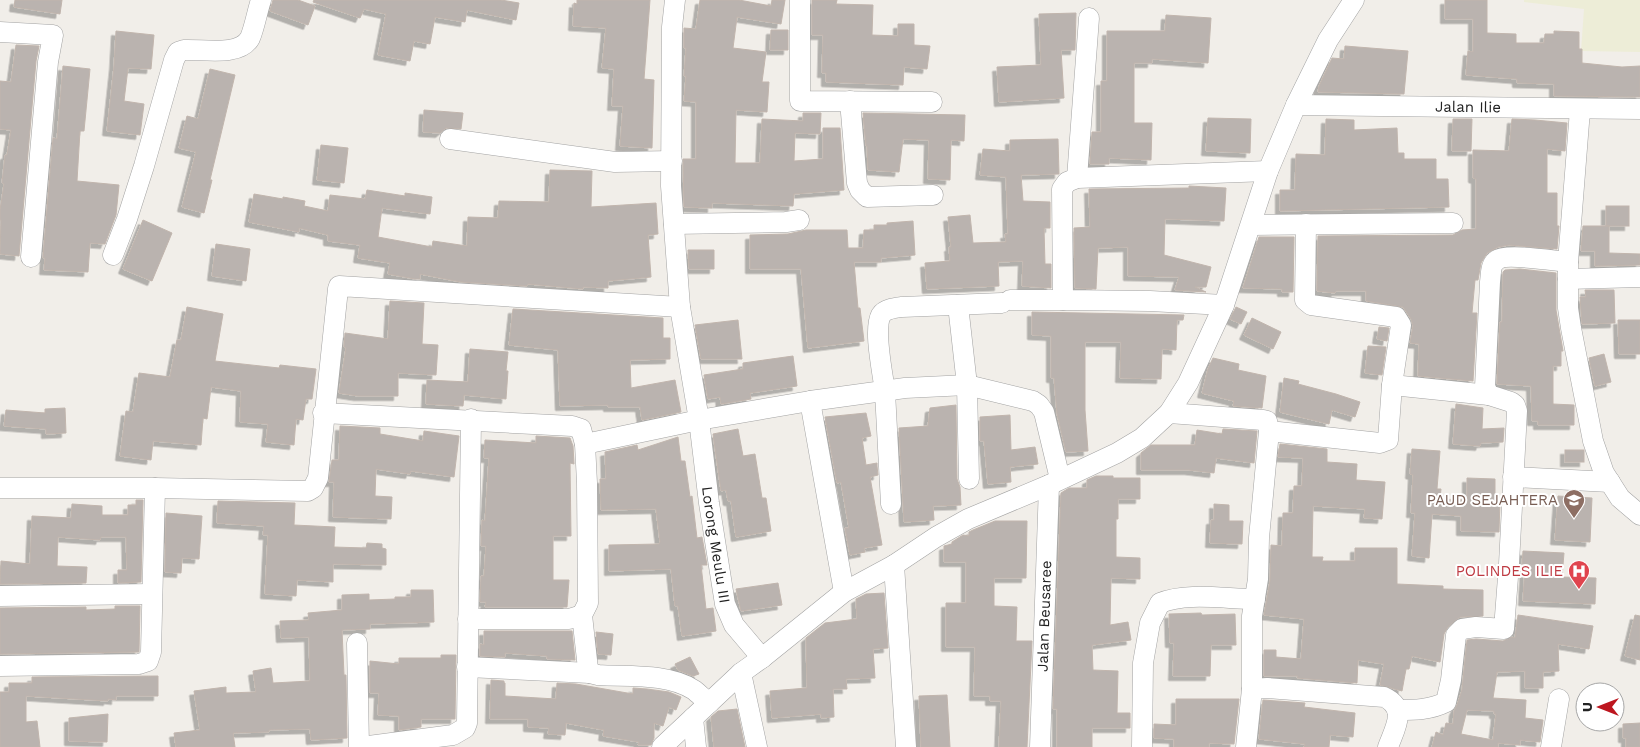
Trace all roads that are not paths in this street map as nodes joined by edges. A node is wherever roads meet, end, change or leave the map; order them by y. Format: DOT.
graph roads {
  1 [pos="261,0"];
  2 [pos="675,0"];
  3 [pos="800,0"];
  4 [pos="1354,0"];
  5 [pos="1089,18"];
  6 [pos="0,32"];
  7 [pos="850,101"];
  8 [pos="932,102"];
  9 [pos="1296,105"];
  10 [pos="1640,109"];
  11 [pos="1580,110"];
  12 [pos="450,139"];
  13 [pos="672,161"];
  14 [pos="1268,171"];
  15 [pos="1077,178"];
  16 [pos="933,196"];
  17 [pos="799,220"];
  18 [pos="1453,223"];
  19 [pos="674,224"];
  20 [pos="1251,224"];
  21 [pos="1306,224"];
  22 [pos="113,255"];
  23 [pos="31,257"];
  24 [pos="1568,271"];
  25 [pos="1640,277"];
  26 [pos="1063,300"];
  27 [pos="958,305"];
  28 [pos="1224,305"];
  29 [pos="680,307"];
  30 [pos="967,385"];
  31 [pos="1392,385"];
  32 [pos="884,391"];
  33 [pos="1489,395"];
  34 [pos="810,401"];
  35 [pos="323,414"];
  36 [pos="1168,414"];
  37 [pos="471,420"];
  38 [pos="699,420"];
  39 [pos="1269,431"];
  40 [pos="585,444"];
  41 [pos="1513,477"];
  42 [pos="969,479"];
  43 [pos="1054,482"];
  44 [pos="1610,482"];
  45 [pos="0,488"];
  46 [pos="155,488"];
  47 [pos="891,504"];
  48 [pos="1640,516"];
  49 [pos="894,565"];
  50 [pos="844,592"];
  51 [pos="152,594"];
  52 [pos="0,596"];
  53 [pos="1255,600"];
  54 [pos="582,615"];
  55 [pos="468,619"];
  56 [pos="357,643"];
  57 [pos="762,658"];
  58 [pos="0,666"];
  59 [pos="468,667"];
  60 [pos="590,673"];
  61 [pos="741,673"];
  62 [pos="1252,689"];
  63 [pos="1559,699"];
  64 [pos="709,704"];
  65 [pos="1397,710"];
  66 [pos="693,718"];
  67 [pos="461,739"];
  68 [pos="360,747"];
  69 [pos="662,747"];
  70 [pos="696,747"];
  71 [pos="757,747"];
  72 [pos="906,747"];
  73 [pos="1040,747"];
  74 [pos="1142,747"];
  75 [pos="1246,747"];
  76 [pos="1388,747"];
  77 [pos="1551,747"];
  1 -- 22 [label="street"];
  2 -- 13 [label="street, Lorong Meulu III"];
  3 -- 7 [label="street"];
  4 -- 9 [label="street"];
  5 -- 15 [label="street"];
  6 -- 23 [label="street"];
  7 -- 8 [label="street"];
  7 -- 16 [label="street"];
  9 -- 11 [label="street, Jalan Ilie"];
  9 -- 14 [label="street"];
  10 -- 11 [label="street, Jalan Ilie"];
  11 -- 24 [label="street"];
  12 -- 13 [label="street"];
  13 -- 19 [label="street, Lorong Meulu III"];
  14 -- 15 [label="street"];
  14 -- 20 [label="street"];
  15 -- 26 [label="street"];
  17 -- 19 [label="street"];
  18 -- 21 [label="street"];
  19 -- 29 [label="street, Lorong Meulu III"];
  20 -- 21 [label="street"];
  20 -- 28 [label="street"];
  21 -- 31 [label="street"];
  24 -- 25 [label="street"];
  24 -- 33 [label="street"];
  24 -- 44 [label="street"];
  26 -- 27 [label="street"];
  26 -- 28 [label="street"];
  27 -- 30 [label="street"];
  27 -- 32 [label="street"];
  28 -- 36 [label="street"];
  29 -- 35 [label="street"];
  29 -- 38 [label="street, Lorong Meulu III"];
  30 -- 32 [label="street"];
  30 -- 42 [label="street"];
  30 -- 43 [label="street, Jalan Beusaree"];
  31 -- 33 [label="street"];
  31 -- 39 [label="street"];
  32 -- 34 [label="street"];
  32 -- 47 [label="street"];
  33 -- 41 [label="street"];
  34 -- 38 [label="street"];
  34 -- 50 [label="street"];
  35 -- 37 [label="street"];
  35 -- 46 [label="street"];
  36 -- 39 [label="street"];
  36 -- 43 [label="street"];
  37 -- 40 [label="street"];
  37 -- 55 [label="street"];
  38 -- 40 [label="street"];
  38 -- 57 [label="street, Lorong Meulu III"];
  39 -- 53 [label="street"];
  40 -- 54 [label="street"];
  41 -- 44 [label="street"];
  41 -- 65 [label="street"];
  43 -- 49 [label="street"];
  43 -- 73 [label="street, Jalan Beusaree"];
  44 -- 48 [label="street"];
  45 -- 46 [label="street"];
  46 -- 51 [label="street"];
  49 -- 50 [label="street"];
  49 -- 72 [label="street"];
  50 -- 57 [label="street"];
  51 -- 52 [label="street"];
  51 -- 58 [label="street"];
  53 -- 62 [label="street"];
  53 -- 74 [label="street"];
  54 -- 55 [label="street"];
  54 -- 60 [label="street"];
  55 -- 59 [label="street"];
  56 -- 68 [label="street"];
  57 -- 61 [label="street"];
  59 -- 60 [label="street"];
  59 -- 67 [label="street"];
  60 -- 64 [label="street"];
  61 -- 64 [label="street"];
  61 -- 71 [label="street"];
  62 -- 65 [label="street"];
  62 -- 75 [label="street"];
  63 -- 77 [label="street"];
  64 -- 66 [label="street"];
  65 -- 76 [label="street"];
  66 -- 69 [label="street"];
  66 -- 70 [label="street"];
  67 -- 68 [label="street"];
}
